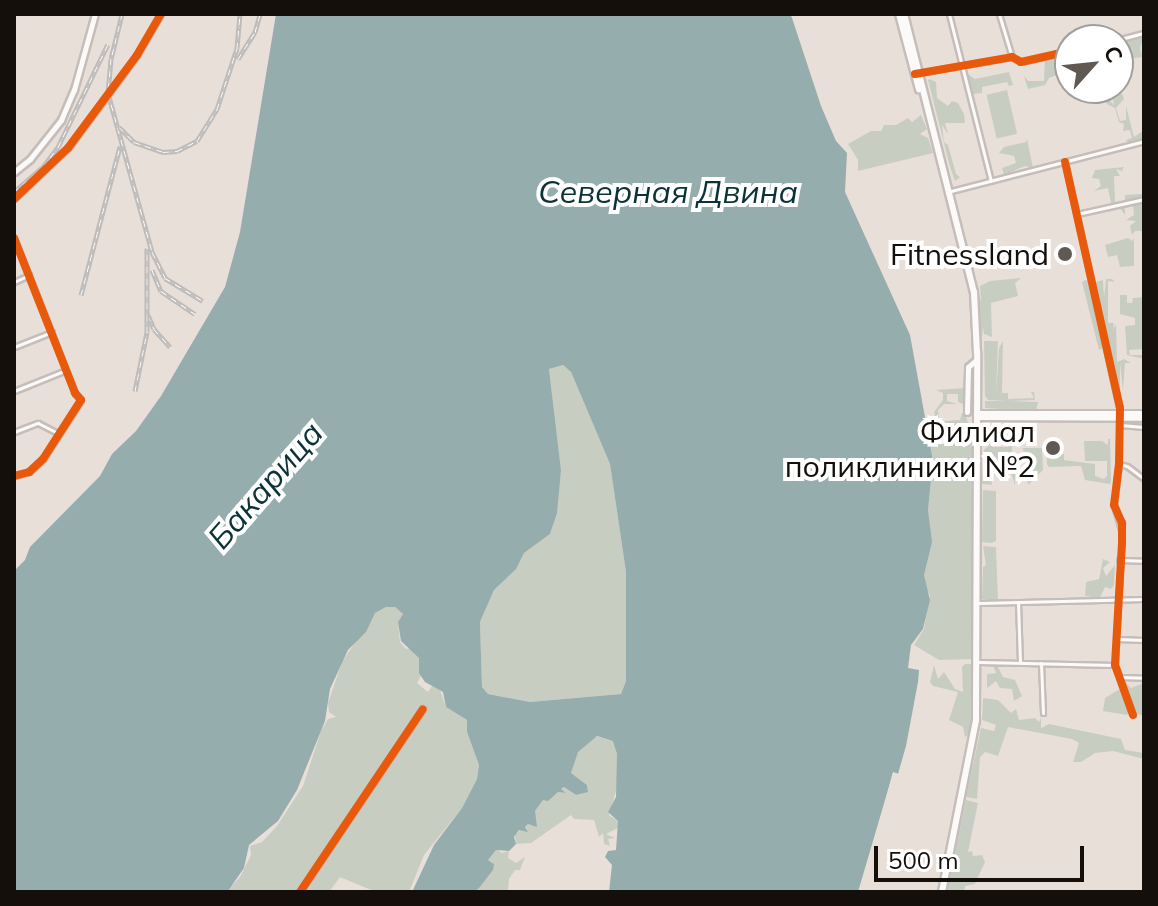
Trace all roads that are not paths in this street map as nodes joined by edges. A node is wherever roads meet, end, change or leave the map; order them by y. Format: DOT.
graph roads {
  1 [pos="95,14"];
  2 [pos="161,14"];
  3 [pos="901,14"];
  4 [pos="949,14"];
  5 [pos="999,14"];
  6 [pos="1054,55"];
  7 [pos="1012,57"];
  8 [pos="963,65"];
  9 [pos="917,74"];
  10 [pos="1144,141"];
  11 [pos="1065,162"];
  12 [pos="14,172"];
  13 [pos="991,181"];
  14 [pos="948,192"];
  15 [pos="14,199"];
  16 [pos="1144,199"];
  17 [pos="1077,214"];
  18 [pos="14,238"];
  19 [pos="29,275"];
  20 [pos="14,282"];
  21 [pos="52,332"];
  22 [pos="14,347"];
  23 [pos="976,357"];
  24 [pos="66,370"];
  25 [pos="14,391"];
  26 [pos="975,414"];
  27 [pos="1120,415"];
  28 [pos="1144,416"];
  29 [pos="1120,425"];
  30 [pos="1144,427"];
  31 [pos="14,432"];
  32 [pos="58,433"];
  33 [pos="1119,464"];
  34 [pos="14,476"];
  35 [pos="1144,479"];
  36 [pos="1119,560"];
  37 [pos="1144,561"];
  38 [pos="1144,599"];
  39 [pos="1118,600"];
  40 [pos="1018,602"];
  41 [pos="979,603"];
  42 [pos="1117,639"];
  43 [pos="1144,640"];
  44 [pos="979,662"];
  45 [pos="1020,663"];
  46 [pos="1041,663"];
  47 [pos="1115,665"];
  48 [pos="1120,677"];
  49 [pos="1144,678"];
  50 [pos="423,709"];
  51 [pos="1043,713"];
  52 [pos="1133,715"];
  53 [pos="300,892"];
  54 [pos="942,892"];
  1 -- 12 [label="main road"];
  2 -- 15 [label="street"];
  3 -- 9 [label="main road"];
  4 -- 8 [label="street"];
  5 -- 7 [label="street"];
  6 -- 7 [label="street"];
  7 -- 8 [label="street"];
  8 -- 9 [label="street"];
  8 -- 13 [label="street"];
  9 -- 14 [label="main road"];
  10 -- 11 [label="street"];
  11 -- 13 [label="street"];
  11 -- 17 [label="street"];
  13 -- 14 [label="street"];
  14 -- 23 [label="main road"];
  16 -- 17 [label="street"];
  17 -- 27 [label="street"];
  18 -- 19 [label="street"];
  19 -- 20 [label="street"];
  19 -- 21 [label="street"];
  21 -- 22 [label="street"];
  21 -- 24 [label="street"];
  23 -- 26 [label="main road"];
  23 -- 26 [label="main road"];
  24 -- 25 [label="street"];
  24 -- 32 [label="street"];
  26 -- 27 [label="main road"];
  26 -- 41 [label="main road"];
  27 -- 28 [label="main road"];
  27 -- 29 [label="street"];
  29 -- 30 [label="street"];
  29 -- 33 [label="street"];
  31 -- 32 [label="street"];
  32 -- 34 [label="street"];
  33 -- 35 [label="street"];
  33 -- 36 [label="street"];
  36 -- 37 [label="street"];
  36 -- 39 [label="street"];
  38 -- 39 [label="street"];
  39 -- 40 [label="street"];
  39 -- 42 [label="street"];
  40 -- 41 [label="street"];
  40 -- 45 [label="street"];
  41 -- 44 [label="main road"];
  42 -- 43 [label="street"];
  42 -- 47 [label="street"];
  44 -- 45 [label="street"];
  44 -- 54 [label="main road"];
  45 -- 46 [label="street"];
  46 -- 47 [label="street"];
  46 -- 51 [label="street"];
  47 -- 48 [label="street"];
  48 -- 49 [label="street"];
  48 -- 52 [label="street"];
  50 -- 53 [label="street"];
}
